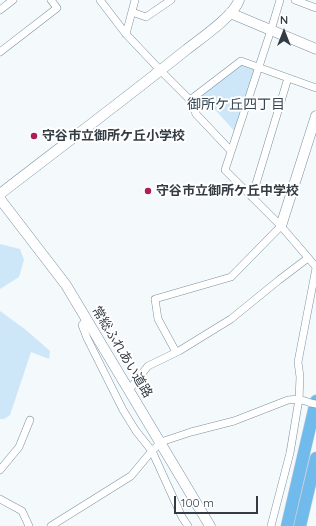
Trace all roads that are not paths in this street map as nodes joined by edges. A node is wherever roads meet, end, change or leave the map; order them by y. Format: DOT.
graph roads {
  1 [pos="13,0"];
  2 [pos="51,0"];
  3 [pos="100,0"];
  4 [pos="135,0"];
  5 [pos="171,0"];
  6 [pos="239,0"];
  7 [pos="280,0"];
  8 [pos="295,0"];
  9 [pos="313,5"];
  10 [pos="0,10"];
  11 [pos="132,12"];
  12 [pos="230,13"];
  13 [pos="271,30"];
  14 [pos="126,34"];
  15 [pos="316,49"];
  16 [pos="0,52"];
  17 [pos="259,67"];
  18 [pos="161,71"];
  19 [pos="288,78"];
  20 [pos="316,88"];
  21 [pos="190,100"];
  22 [pos="316,116"];
  23 [pos="231,151"];
  24 [pos="0,194"];
  25 [pos="252,197"];
  26 [pos="0,199"];
  27 [pos="281,226"];
  28 [pos="308,258"];
  29 [pos="316,267"];
  30 [pos="87,319"];
  31 [pos="176,352"];
  32 [pos="129,390"];
  33 [pos="299,399"];
  34 [pos="314,403"];
  35 [pos="30,420"];
  36 [pos="161,442"];
  37 [pos="152,451"];
  38 [pos="316,458"];
  39 [pos="0,470"];
  40 [pos="0,498"];
  41 [pos="29,526"];
  42 [pos="51,526"];
  43 [pos="188,526"];
  44 [pos="210,526"];
  45 [pos="272,526"];
  46 [pos="287,526"];
  47 [pos="300,526"];
  1 -- 10 [label="street"];
  2 -- 16 [label="street"];
  3 -- 14 [label="street"];
  4 -- 11 [label="street"];
  5 -- 11 [label="street"];
  6 -- 12 [label="street"];
  7 -- 13 [label="street"];
  8 -- 9 [label="street"];
  11 -- 14 [label="street"];
  12 -- 13 [label="street"];
  12 -- 18 [label="street"];
  13 -- 15 [label="street"];
  13 -- 17 [label="street"];
  14 -- 18 [label="street"];
  17 -- 19 [label="street"];
  17 -- 21 [label="street"];
  17 -- 23 [label="street"];
  18 -- 21 [label="street"];
  18 -- 24 [label="street"];
  19 -- 20 [label="street"];
  19 -- 25 [label="street"];
  21 -- 23 [label="street"];
  22 -- 27 [label="street"];
  23 -- 25 [label="street"];
  25 -- 27 [label="street"];
  26 -- 30 [label="street, 常総ふれあい道路"];
  27 -- 28 [label="street"];
  27 -- 31 [label="street"];
  28 -- 29 [label="street"];
  28 -- 31 [label="street"];
  29 -- 33 [label="street"];
  30 -- 32 [label="street, 常総ふれあい道路"];
  30 -- 37 [label="street"];
  31 -- 32 [label="street"];
  32 -- 36 [label="street, 常総ふれあい道路"];
  33 -- 34 [label="street"];
  33 -- 36 [label="street"];
  33 -- 45 [label="street"];
  34 -- 46 [label="highway"];
  35 -- 39 [label="street"];
  36 -- 37 [label="street"];
  36 -- 44 [label="street, 常総ふれあい道路"];
  37 -- 42 [label="street"];
  37 -- 43 [label="street"];
  38 -- 47 [label="highway"];
  40 -- 41 [label="street"];
}
